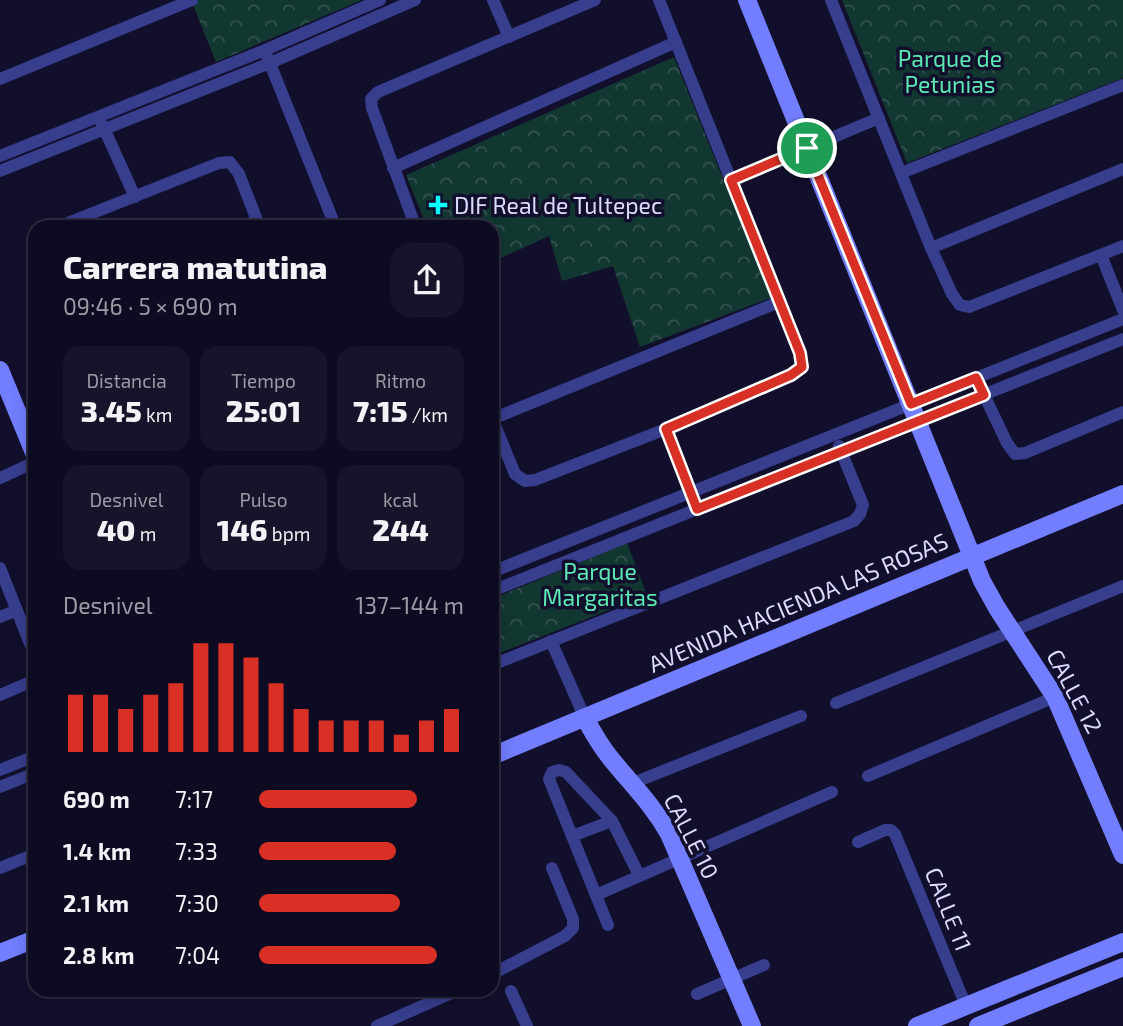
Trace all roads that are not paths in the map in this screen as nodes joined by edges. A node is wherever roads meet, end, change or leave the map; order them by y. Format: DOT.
graph roads {
  1 [pos="192,0"];
  2 [pos="380,0"];
  3 [pos="415,0"];
  4 [pos="492,0"];
  5 [pos="595,0"];
  6 [pos="659,0"];
  7 [pos="747,0"];
  8 [pos="831,0"];
  9 [pos="509,37"];
  10 [pos="676,42"];
  11 [pos="265,50"];
  12 [pos="270,63"];
  13 [pos="0,79"];
  14 [pos="1123,85"];
  15 [pos="879,118"];
  16 [pos="102,123"];
  17 [pos="807,148"];
  18 [pos="0,156"];
  19 [pos="393,168"];
  20 [pos="1123,169"];
  21 [pos="0,171"];
  22 [pos="901,173"];
  23 [pos="731,180"];
  24 [pos="135,197"];
  25 [pos="76,220"];
  26 [pos="257,220"];
  27 [pos="333,220"];
  28 [pos="413,220"];
  29 [pos="1123,246"];
  30 [pos="931,248"];
  31 [pos="1101,255"];
  32 [pos="779,302"];
  33 [pos="1123,310"];
  34 [pos="1123,319"];
  35 [pos="1123,340"];
  36 [pos="0,370"];
  37 [pos="976,378"];
  38 [pos="984,395"];
  39 [pos="911,404"];
  40 [pos="1123,412"];
  41 [pos="499,415"];
  42 [pos="918,421"];
  43 [pos="666,429"];
  44 [pos="499,435"];
  45 [pos="835,435"];
  46 [pos="28,438"];
  47 [pos="841,452"];
  48 [pos="28,466"];
  49 [pos="0,478"];
  50 [pos="691,492"];
  51 [pos="1123,494"];
  52 [pos="697,509"];
  53 [pos="973,555"];
  54 [pos="0,568"];
  55 [pos="499,569"];
  56 [pos="1123,586"];
  57 [pos="499,588"];
  58 [pos="17,610"];
  59 [pos="0,617"];
  60 [pos="1014,632"];
  61 [pos="28,638"];
  62 [pos="551,641"];
  63 [pos="499,662"];
  64 [pos="28,683"];
  65 [pos="0,695"];
  66 [pos="1055,697"];
  67 [pos="836,703"];
  68 [pos="801,716"];
  69 [pos="585,718"];
  70 [pos="499,753"];
  71 [pos="28,759"];
  72 [pos="0,770"];
  73 [pos="28,776"];
  74 [pos="868,776"];
  75 [pos="633,783"];
  76 [pos="0,787"];
  77 [pos="832,792"];
  78 [pos="612,821"];
  79 [pos="572,836"];
  80 [pos="858,842"];
  81 [pos="1123,855"];
  82 [pos="28,857"];
  83 [pos="679,858"];
  84 [pos="0,868"];
  85 [pos="552,868"];
  86 [pos="639,875"];
  87 [pos="596,895"];
  88 [pos="608,925"];
  89 [pos="28,942"];
  90 [pos="1123,942"];
  91 [pos="0,953"];
  92 [pos="764,965"];
  93 [pos="1123,967"];
  94 [pos="499,970"];
  95 [pos="730,978"];
  96 [pos="510,991"];
  97 [pos="697,994"];
  98 [pos="442,997"];
  99 [pos="966,1006"];
  100 [pos="377,1026"];
  101 [pos="527,1026"];
  102 [pos="752,1026"];
  103 [pos="917,1026"];
  104 [pos="978,1026"];
  1 -- 13 [label="street"];
  2 -- 11 [label="street"];
  3 -- 12 [label="street"];
  4 -- 9 [label="street"];
  5 -- 9 [label="street"];
  6 -- 10 [label="street"];
  7 -- 17 [label="street, CALLE 12"];
  8 -- 15 [label="street"];
  9 -- 19 [label="street"];
  10 -- 19 [label="street"];
  10 -- 23 [label="street"];
  11 -- 12 [label="street"];
  11 -- 16 [label="street"];
  12 -- 16 [label="street"];
  12 -- 27 [label="street"];
  14 -- 22 [label="street"];
  15 -- 17 [label="street"];
  15 -- 22 [label="street"];
  16 -- 18 [label="street"];
  16 -- 21 [label="street"];
  16 -- 24 [label="street"];
  17 -- 23 [label="street"];
  17 -- 39 [label="street, CALLE 12"];
  19 -- 28 [label="street"];
  20 -- 30 [label="street"];
  22 -- 30 [label="street"];
  23 -- 32 [label="street"];
  24 -- 25 [label="street"];
  24 -- 26 [label="street"];
  29 -- 31 [label="street"];
  30 -- 31 [label="street"];
  31 -- 33 [label="street"];
  32 -- 41 [label="street"];
  32 -- 43 [label="street"];
  34 -- 37 [label="street"];
  35 -- 38 [label="street"];
  36 -- 46 [label="street"];
  37 -- 38 [label="street"];
  37 -- 39 [label="street"];
  38 -- 40 [label="street"];
  38 -- 42 [label="street"];
  39 -- 42 [label="street, CALLE 12"];
  39 -- 45 [label="street"];
  42 -- 47 [label="street"];
  42 -- 53 [label="street, CALLE 12"];
  43 -- 44 [label="street"];
  43 -- 50 [label="street"];
  45 -- 47 [label="street"];
  45 -- 50 [label="street"];
  47 -- 52 [label="street"];
  47 -- 62 [label="street"];
  48 -- 49 [label="street"];
  50 -- 52 [label="street"];
  50 -- 55 [label="street"];
  51 -- 53 [label="street, AVENIDA HACIENDA LAS ROSAS"];
  52 -- 57 [label="street"];
  53 -- 60 [label="street, CALLE 12"];
  53 -- 69 [label="street, AVENIDA HACIENDA LAS ROSAS"];
  54 -- 58 [label="street"];
  56 -- 60 [label="street"];
  58 -- 59 [label="street"];
  58 -- 61 [label="street"];
  60 -- 66 [label="street, CALLE 12"];
  60 -- 67 [label="street"];
  62 -- 63 [label="street"];
  62 -- 69 [label="street, CALLE 10"];
  64 -- 65 [label="street"];
  66 -- 74 [label="street"];
  66 -- 81 [label="street, CALLE 12"];
  68 -- 75 [label="street"];
  69 -- 70 [label="street, AVENIDA HACIENDA LAS ROSAS"];
  69 -- 75 [label="street, CALLE 10"];
  71 -- 72 [label="street"];
  73 -- 76 [label="street"];
  75 -- 83 [label="street, CALLE 10"];
  77 -- 83 [label="street"];
  78 -- 79 [label="street"];
  78 -- 79 [label="street"];
  78 -- 86 [label="street"];
  79 -- 87 [label="street"];
  80 -- 99 [label="street, CALLE 11"];
  82 -- 84 [label="street"];
  83 -- 86 [label="street"];
  83 -- 95 [label="street, CALLE 10"];
  85 -- 94 [label="street"];
  86 -- 87 [label="street"];
  87 -- 88 [label="street"];
  89 -- 91 [label="street"];
  90 -- 99 [label="street"];
  92 -- 95 [label="street"];
  93 -- 104 [label="street"];
  95 -- 97 [label="street"];
  95 -- 102 [label="street, CALLE 10"];
  96 -- 101 [label="street"];
  98 -- 100 [label="street"];
  99 -- 103 [label="street"];
}
